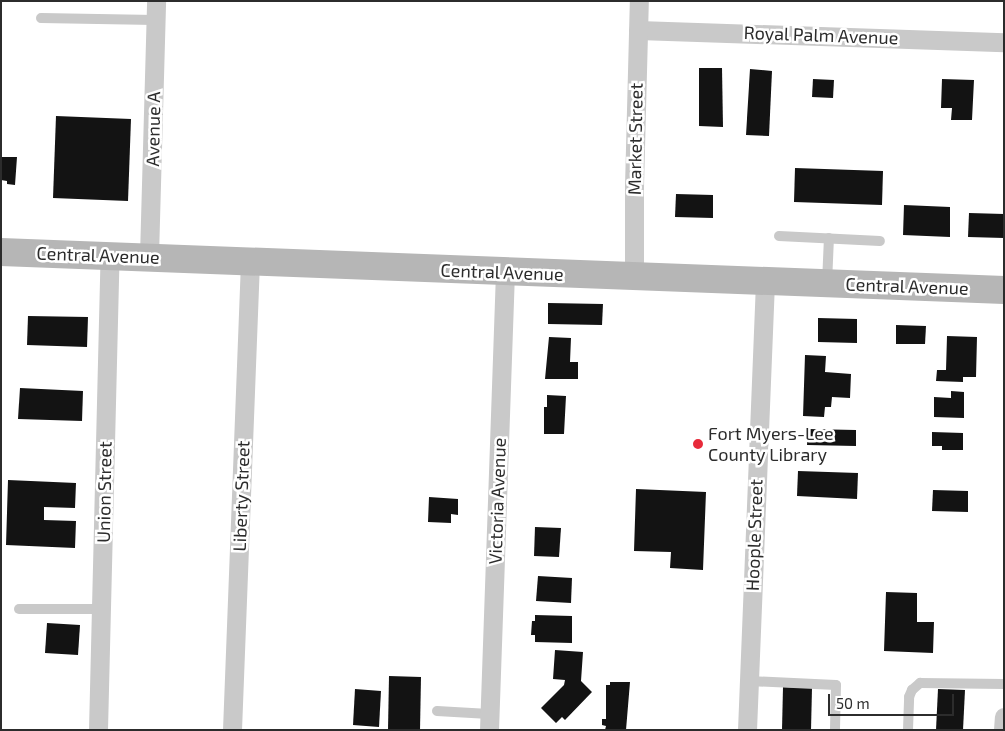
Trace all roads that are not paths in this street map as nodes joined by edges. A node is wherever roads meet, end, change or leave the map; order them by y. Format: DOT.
graph roads {
  1 [pos="156,1"];
  2 [pos="639,1"];
  3 [pos="41,18"];
  4 [pos="155,20"];
  5 [pos="638,30"];
  6 [pos="1004,42"];
  7 [pos="779,236"];
  8 [pos="829,238"];
  9 [pos="880,241"];
  10 [pos="1,252"];
  11 [pos="110,255"];
  12 [pos="150,256"];
  13 [pos="250,262"];
  14 [pos="505,272"];
  15 [pos="634,276"];
  16 [pos="765,281"];
  17 [pos="827,284"];
  18 [pos="1004,290"];
  19 [pos="19,609"];
  20 [pos="101,609"];
  21 [pos="749,681"];
  22 [pos="1004,684"];
  23 [pos="437,712"];
  24 [pos="1004,718"];
  25 [pos="489,722"];
  26 [pos="98,730"];
  27 [pos="232,730"];
  28 [pos="747,730"];
  29 [pos="835,730"];
  30 [pos="908,730"];
  31 [pos="1003,730"];
  1 -- 4 [label="street, Avenue A"];
  2 -- 5 [label="street, Market Street"];
  3 -- 4 [label="lane"];
  4 -- 12 [label="street, Avenue A"];
  5 -- 6 [label="street, Royal Palm Avenue"];
  5 -- 15 [label="street, Market Street"];
  7 -- 8 [label="lane"];
  8 -- 9 [label="lane"];
  8 -- 17 [label="lane"];
  10 -- 11 [label="street, Central Avenue"];
  11 -- 12 [label="street, Central Avenue"];
  11 -- 20 [label="street, Union Street"];
  12 -- 13 [label="street, Central Avenue"];
  13 -- 14 [label="street, Central Avenue"];
  13 -- 27 [label="street, Liberty Street"];
  14 -- 15 [label="street, Central Avenue"];
  14 -- 25 [label="street, Victoria Avenue"];
  15 -- 16 [label="street, Central Avenue"];
  16 -- 17 [label="street, Central Avenue"];
  16 -- 21 [label="street, Hoople Street"];
  17 -- 18 [label="street, Central Avenue"];
  19 -- 20 [label="lane"];
  20 -- 26 [label="street, Union Street"];
  21 -- 28 [label="street, Hoople Street"];
  21 -- 29 [label="lane"];
  22 -- 30 [label="lane"];
  23 -- 25 [label="lane"];
  24 -- 31 [label="street"];
}
